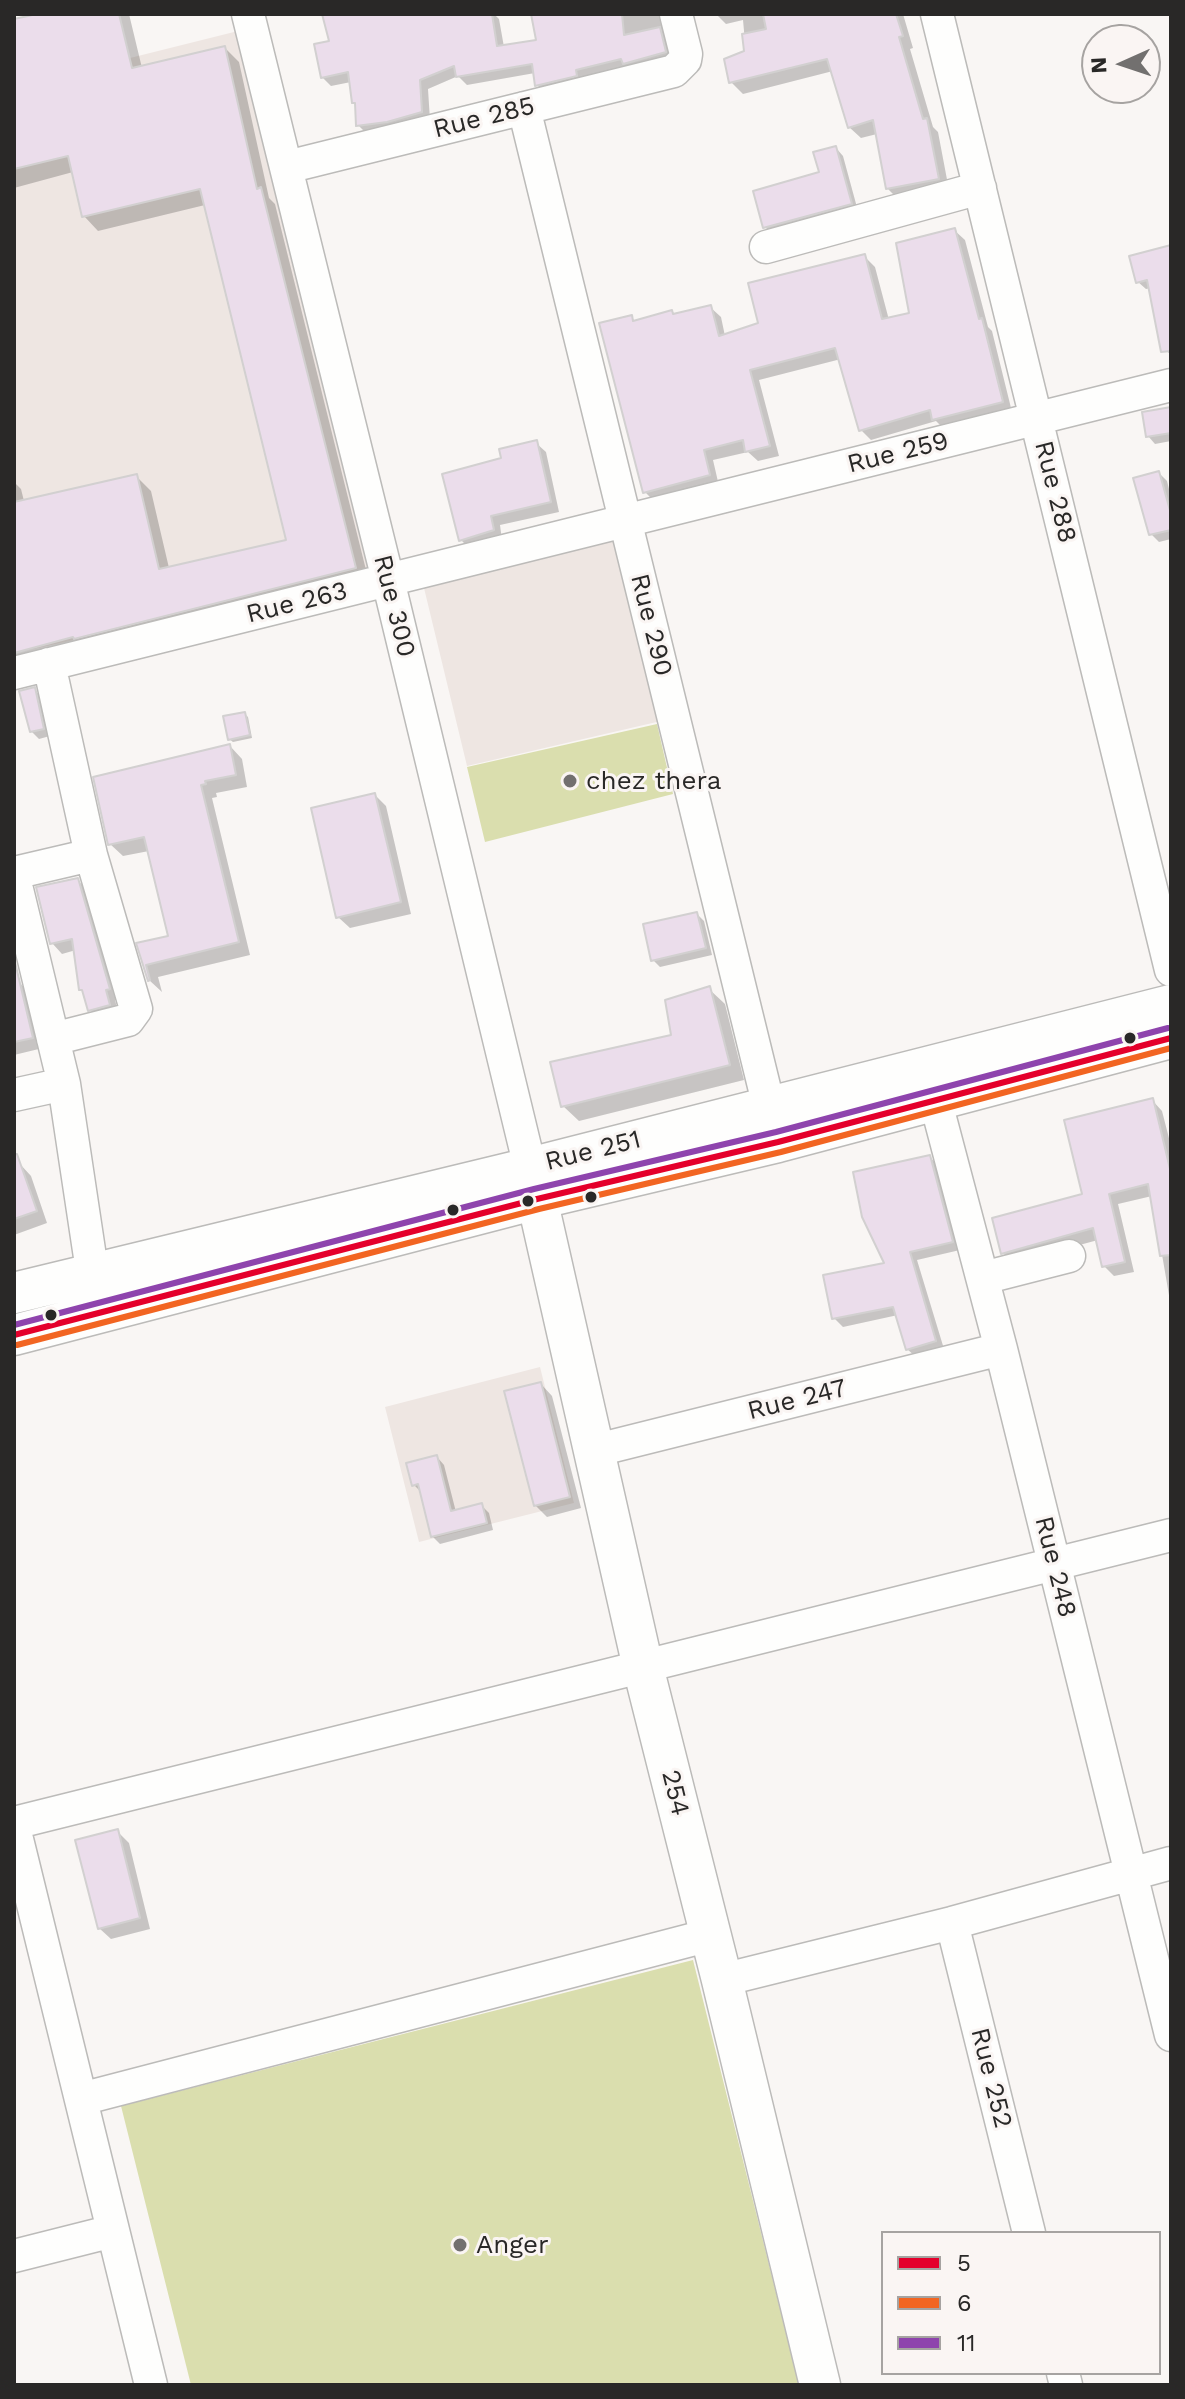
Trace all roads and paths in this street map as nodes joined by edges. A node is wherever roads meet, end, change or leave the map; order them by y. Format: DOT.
graph roads {
  1 [pos="248,14"];
  2 [pos="676,14"];
  3 [pos="937,14"];
  4 [pos="524,108"];
  5 [pos="287,167"];
  6 [pos="980,188"];
  7 [pos="766,247"];
  8 [pos="1171,385"];
  9 [pos="1037,418"];
  10 [pos="626,521"];
  11 [pos="388,580"];
  12 [pos="49,664"];
  13 [pos="14,673"];
  14 [pos="91,855"];
  15 [pos="14,875"];
  16 [pos="1171,970"];
  17 [pos="1171,1005"];
  18 [pos="1171,1038"];
  19 [pos="53,1039"];
  20 [pos="931,1083"];
  21 [pos="64,1084"];
  22 [pos="14,1095"];
  23 [pos="773,1124"];
  24 [pos="533,1183"];
  25 [pos="1069,1256"];
  26 [pos="983,1278"];
  27 [pos="14,1293"];
  28 [pos="95,1294"];
  29 [pos="14,1335"];
  30 [pos="1001,1349"];
  31 [pos="593,1451"];
  32 [pos="1171,1535"];
  33 [pos="1055,1564"];
  34 [pos="643,1667"];
  35 [pos="14,1825"];
  36 [pos="1171,1863"];
  37 [pos="1131,1873"];
  38 [pos="952,1923"];
  39 [pos="710,1935"];
  40 [pos="722,1980"];
  41 [pos="1171,2035"];
  42 [pos="81,2099"];
  43 [pos="113,2231"];
  44 [pos="1029,2231"];
  45 [pos="14,2256"];
  46 [pos="151,2385"];
  47 [pos="820,2385"];
  1 -- 5 [label="street, Rue 300"];
  2 -- 4 [label="street, Rue 285"];
  3 -- 6 [label="street, Rue 288"];
  4 -- 5 [label="street, Rue 285"];
  4 -- 10 [label="street, Rue 290"];
  5 -- 11 [label="street, Rue 300"];
  6 -- 7 [label="street"];
  6 -- 9 [label="street, Rue 288"];
  8 -- 9 [label="street, Rue 259"];
  9 -- 10 [label="street, Rue 259"];
  9 -- 16 [label="street, Rue 288"];
  10 -- 11 [label="street, Rue 263"];
  10 -- 23 [label="street, Rue 290"];
  11 -- 12 [label="street, Rue 263"];
  11 -- 24 [label="street, Rue 300"];
  12 -- 13 [label="street, Rue 263"];
  12 -- 14 [label="street"];
  14 -- 15 [label="street"];
  14 -- 19 [label="street"];
  15 -- 19 [label="street"];
  17 -- 20 [label="main road, Rue 251"];
  18 -- 20 [label="main road, Rue 251"];
  19 -- 21 [label="street"];
  20 -- 23 [label="main road, Rue 251"];
  20 -- 26 [label="street, Rue 248"];
  21 -- 22 [label="street"];
  21 -- 28 [label="street"];
  23 -- 24 [label="main road, Rue 251"];
  24 -- 28 [label="main road, Rue 251"];
  24 -- 31 [label="main road, 254"];
  25 -- 26 [label="street"];
  26 -- 30 [label="street, Rue 248"];
  27 -- 28 [label="main road, Rue 251"];
  28 -- 29 [label="main road, Rue 251"];
  30 -- 31 [label="street, Rue 247"];
  30 -- 33 [label="street, Rue 248"];
  31 -- 34 [label="main road, 254"];
  32 -- 33 [label="street"];
  33 -- 34 [label="street"];
  33 -- 37 [label="street, Rue 248"];
  34 -- 35 [label="street"];
  34 -- 39 [label="main road, 254"];
  35 -- 42 [label="street"];
  36 -- 37 [label="street"];
  37 -- 38 [label="street"];
  37 -- 41 [label="street, Rue 248"];
  38 -- 40 [label="street"];
  38 -- 44 [label="street, Rue 252"];
  39 -- 40 [label="main road, 254"];
  39 -- 42 [label="street"];
  40 -- 47 [label="main road, 254"];
  42 -- 43 [label="street"];
  43 -- 45 [label="street"];
  43 -- 46 [label="street"];
}
